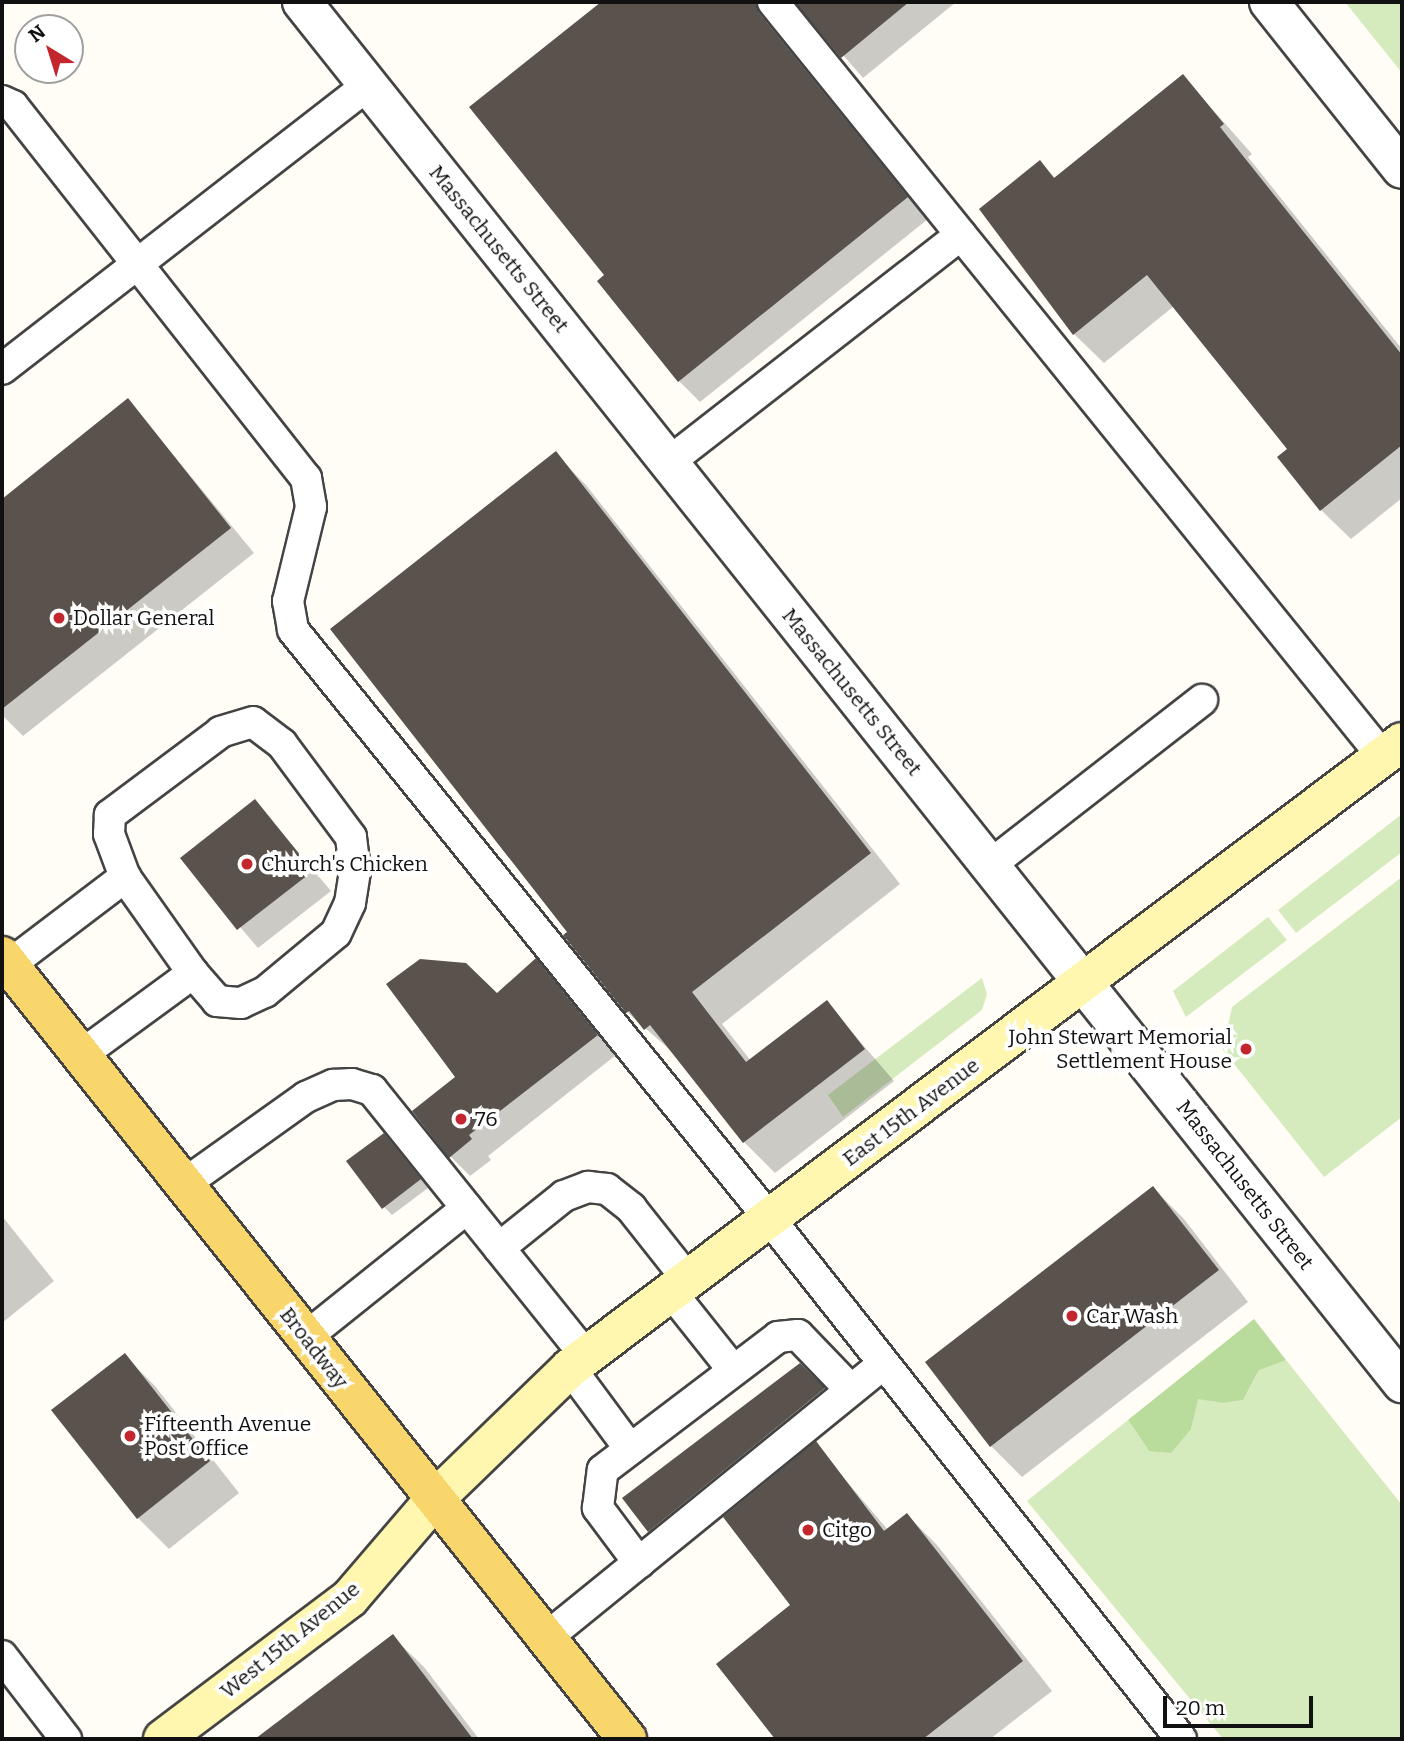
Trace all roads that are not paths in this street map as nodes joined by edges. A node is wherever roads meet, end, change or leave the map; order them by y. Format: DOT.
graph roads {
  1 [pos="302,2"];
  2 [pos="773,2"];
  3 [pos="1269,2"];
  4 [pos="368,85"];
  5 [pos="2,101"];
  6 [pos="1402,169"];
  7 [pos="961,235"];
  8 [pos="138,263"];
  9 [pos="2,369"];
  10 [pos="669,462"];
  11 [pos="1202,700"];
  12 [pos="1393,750"];
  13 [pos="990,865"];
  14 [pos="125,877"];
  15 [pos="5,961"];
  16 [pos="192,973"];
  17 [pos="1084,982"];
  18 [pos="81,1055"];
  19 [pos="184,1184"];
  20 [pos="467,1209"];
  21 [pos="769,1218"];
  22 [pos="499,1248"];
  23 [pos="679,1286"];
  24 [pos="306,1337"];
  25 [pos="578,1362"];
  26 [pos="883,1364"];
  27 [pos="733,1370"];
  28 [pos="1402,1382"];
  29 [pos="851,1390"];
  30 [pos="629,1450"];
  31 [pos="435,1499"];
  32 [pos="639,1563"];
  33 [pos="546,1638"];
  34 [pos="2,1656"];
  35 [pos="66,1739"];
  36 [pos="163,1739"];
  37 [pos="627,1739"];
  38 [pos="1181,1739"];
  1 -- 4 [label="street, Massachusetts Street"];
  2 -- 7 [label="lane"];
  3 -- 6 [label="street"];
  4 -- 8 [label="lane"];
  4 -- 10 [label="street, Massachusetts Street"];
  5 -- 8 [label="lane"];
  7 -- 10 [label="lane"];
  7 -- 12 [label="lane"];
  8 -- 9 [label="lane"];
  8 -- 21 [label="lane"];
  10 -- 13 [label="street, Massachusetts Street"];
  11 -- 13 [label="lane"];
  12 -- 17 [label="main road, East 15th Avenue"];
  13 -- 17 [label="street, Massachusetts Street"];
  14 -- 15 [label="lane"];
  14 -- 16 [label="lane"];
  14 -- 16 [label="lane"];
  15 -- 18 [label="main road, Broadway"];
  16 -- 18 [label="lane"];
  17 -- 21 [label="main road, East 15th Avenue"];
  17 -- 28 [label="street, Massachusetts Street"];
  18 -- 19 [label="main road, Broadway"];
  19 -- 20 [label="lane"];
  19 -- 24 [label="main road, Broadway"];
  20 -- 22 [label="lane"];
  20 -- 24 [label="lane"];
  21 -- 23 [label="main road, East 15th Avenue"];
  21 -- 26 [label="lane"];
  22 -- 23 [label="lane"];
  22 -- 25 [label="lane"];
  23 -- 25 [label="main road, East 15th Avenue"];
  23 -- 27 [label="lane"];
  24 -- 31 [label="main road, Broadway"];
  25 -- 30 [label="lane"];
  25 -- 31 [label="main road, East 15th Avenue"];
  26 -- 29 [label="lane"];
  26 -- 38 [label="lane"];
  27 -- 29 [label="lane"];
  27 -- 30 [label="lane"];
  29 -- 32 [label="lane"];
  30 -- 32 [label="lane"];
  31 -- 33 [label="main road, Broadway"];
  31 -- 36 [label="main road, West 15th Avenue"];
  32 -- 33 [label="lane"];
  33 -- 37 [label="main road, Broadway"];
  34 -- 35 [label="lane"];
}
